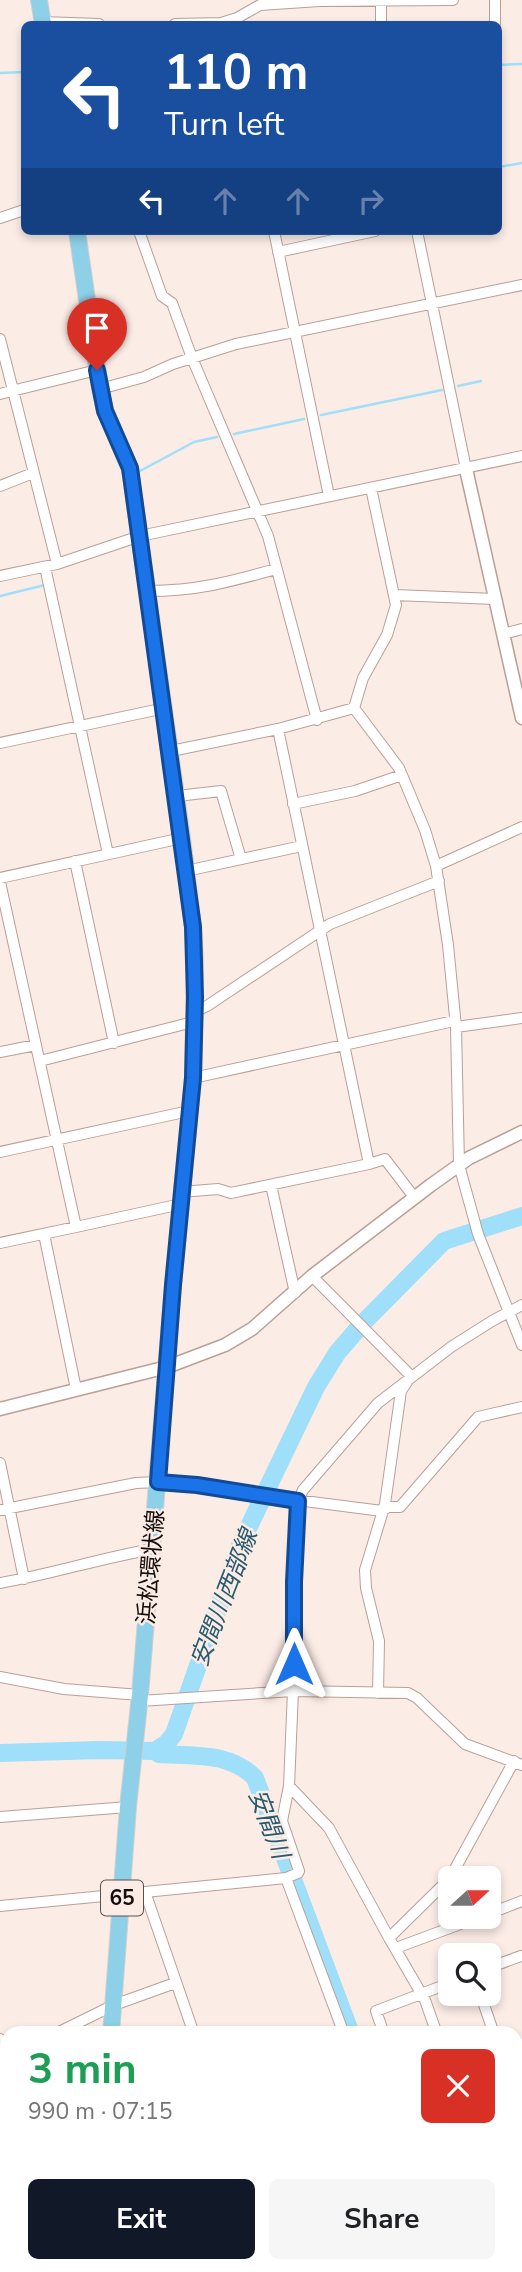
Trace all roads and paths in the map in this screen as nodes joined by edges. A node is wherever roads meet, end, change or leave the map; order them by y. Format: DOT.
graph roads {
  1 [pos="39,0"];
  2 [pos="430,0"];
  3 [pos="453,0"];
  4 [pos="495,0"];
  5 [pos="319,1"];
  6 [pos="381,1"];
  7 [pos="42,21"];
  8 [pos="237,21"];
  9 [pos="381,21"];
  10 [pos="495,21"];
  11 [pos="21,212"];
  12 [pos="0,218"];
  13 [pos="78,235"];
  14 [pos="140,235"];
  15 [pos="275,235"];
  16 [pos="357,235"];
  17 [pos="418,235"];
  18 [pos="278,252"];
  19 [pos="522,285"];
  20 [pos="431,302"];
  21 [pos="295,331"];
  22 [pos="0,339"];
  23 [pos="192,358"];
  24 [pos="97,370"];
  25 [pos="100,389"];
  26 [pos="13,391"];
  27 [pos="0,394"];
  28 [pos="522,457"];
  29 [pos="466,469"];
  30 [pos="33,473"];
  31 [pos="0,486"];
  32 [pos="371,488"];
  33 [pos="329,496"];
  34 [pos="259,512"];
  35 [pos="140,536"];
  36 [pos="57,564"];
  37 [pos="45,567"];
  38 [pos="276,569"];
  39 [pos="0,576"];
  40 [pos="148,591"];
  41 [pos="394,595"];
  42 [pos="495,599"];
  43 [pos="522,629"];
  44 [pos="503,634"];
  45 [pos="164,708"];
  46 [pos="354,708"];
  47 [pos="522,718"];
  48 [pos="317,720"];
  49 [pos="80,725"];
  50 [pos="278,729"];
  51 [pos="0,743"];
  52 [pos="171,751"];
  53 [pos="402,775"];
  54 [pos="177,796"];
  55 [pos="293,804"];
  56 [pos="522,827"];
  57 [pos="182,838"];
  58 [pos="302,846"];
  59 [pos="108,854"];
  60 [pos="241,859"];
  61 [pos="75,861"];
  62 [pos="436,866"];
  63 [pos="186,870"];
  64 [pos="0,880"];
  65 [pos="439,881"];
  66 [pos="321,931"];
  67 [pos="12,932"];
  68 [pos="0,934"];
  69 [pos="194,1017"];
  70 [pos="522,1018"];
  71 [pos="455,1024"];
  72 [pos="114,1043"];
  73 [pos="36,1045"];
  74 [pos="345,1045"];
  75 [pos="0,1052"];
  76 [pos="40,1061"];
  77 [pos="193,1078"];
  78 [pos="189,1111"];
  79 [pos="522,1132"];
  80 [pos="57,1140"];
  81 [pos="0,1152"];
  82 [pos="369,1164"];
  83 [pos="459,1165"];
  84 [pos="271,1185"];
  85 [pos="415,1197"];
  86 [pos="181,1198"];
  87 [pos="76,1227"];
  88 [pos="44,1234"];
  89 [pos="0,1243"];
  90 [pos="312,1276"];
  91 [pos="295,1293"];
  92 [pos="522,1305"];
  93 [pos="509,1311"];
  94 [pos="522,1345"];
  95 [pos="167,1367"];
  96 [pos="411,1377"];
  97 [pos="76,1389"];
  98 [pos="522,1407"];
  99 [pos="0,1409"];
  100 [pos="0,1463"];
  101 [pos="158,1482"];
  102 [pos="298,1501"];
  103 [pos="5,1510"];
  104 [pos="382,1511"];
  105 [pos="153,1549"];
  106 [pos="24,1579"];
  107 [pos="0,1583"];
  108 [pos="0,1677"];
  109 [pos="293,1691"];
  110 [pos="378,1693"];
  111 [pos="140,1698"];
  112 [pos="518,1763"];
  113 [pos="289,1786"];
  114 [pos="128,1807"];
  115 [pos="0,1817"];
  116 [pos="457,1866"];
  117 [pos="290,1877"];
  118 [pos="145,1892"];
  119 [pos="438,1892"];
  120 [pos="122,1894"];
  121 [pos="522,1901"];
  122 [pos="0,1906"];
  123 [pos="501,1909"];
  124 [pos="446,1929"];
  125 [pos="389,1938"];
  126 [pos="396,1948"];
  127 [pos="522,1956"];
  128 [pos="501,1963"];
  129 [pos="175,1983"];
  130 [pos="438,1988"];
  131 [pos="421,1994"];
  132 [pos="114,2005"];
  133 [pos="484,2006"];
  134 [pos="71,2026"];
  135 [pos="112,2026"];
  136 [pos="191,2026"];
  137 [pos="341,2026"];
  138 [pos="381,2026"];
  139 [pos="434,2026"];
  140 [pos="491,2026"];
  1 -- 7 [label="main road"];
  2 -- 3 [label="street"];
  2 -- 6 [label="street"];
  4 -- 10 [label="street"];
  5 -- 6 [label="street"];
  5 -- 8 [label="street"];
  6 -- 9 [label="street"];
  11 -- 12 [label="street"];
  13 -- 24 [label="main road, 浜松環状線 / 65"];
  14 -- 23 [label="street"];
  15 -- 18 [label="street"];
  16 -- 18 [label="street"];
  17 -- 20 [label="street"];
  18 -- 21 [label="street"];
  19 -- 20 [label="street"];
  20 -- 21 [label="street"];
  20 -- 29 [label="street"];
  21 -- 23 [label="street"];
  21 -- 33 [label="street"];
  22 -- 26 [label="street"];
  23 -- 25 [label="street"];
  23 -- 34 [label="street"];
  24 -- 25 [label="main road, 浜松環状線 / 65"];
  24 -- 26 [label="street"];
  25 -- 35 [label="main road, 浜松環状線 / 65"];
  26 -- 27 [label="street"];
  26 -- 30 [label="street"];
  28 -- 29 [label="street"];
  29 -- 32 [label="street"];
  29 -- 42 [label="street"];
  30 -- 31 [label="street"];
  30 -- 36 [label="street"];
  32 -- 33 [label="street"];
  32 -- 41 [label="street"];
  33 -- 34 [label="street"];
  34 -- 35 [label="street"];
  34 -- 38 [label="street"];
  35 -- 36 [label="street"];
  35 -- 40 [label="main road, 浜松環状線 / 65"];
  36 -- 37 [label="street"];
  37 -- 39 [label="street"];
  37 -- 49 [label="street"];
  38 -- 40 [label="street"];
  38 -- 48 [label="street"];
  40 -- 45 [label="main road, 浜松環状線 / 65"];
  41 -- 42 [label="street"];
  41 -- 46 [label="street"];
  42 -- 44 [label="street"];
  43 -- 44 [label="street"];
  44 -- 47 [label="street"];
  45 -- 49 [label="street"];
  45 -- 52 [label="main road, 浜松環状線 / 65"];
  46 -- 48 [label="street"];
  46 -- 53 [label="street"];
  48 -- 50 [label="street"];
  49 -- 51 [label="street"];
  49 -- 59 [label="street"];
  50 -- 52 [label="street"];
  50 -- 55 [label="street"];
  52 -- 54 [label="main road, 浜松環状線 / 65"];
  53 -- 55 [label="street"];
  53 -- 62 [label="street"];
  54 -- 57 [label="main road, 浜松環状線 / 65"];
  54 -- 60 [label="street"];
  55 -- 58 [label="street"];
  56 -- 62 [label="street"];
  57 -- 59 [label="street"];
  57 -- 63 [label="main road, 浜松環状線 / 65"];
  58 -- 60 [label="street"];
  58 -- 66 [label="street"];
  59 -- 61 [label="street"];
  60 -- 63 [label="street"];
  61 -- 64 [label="street"];
  61 -- 72 [label="street"];
  62 -- 65 [label="street"];
  63 -- 69 [label="main road, 浜松環状線 / 65"];
  64 -- 67 [label="street"];
  65 -- 66 [label="street"];
  65 -- 71 [label="street"];
  66 -- 69 [label="street"];
  66 -- 74 [label="street"];
  67 -- 68 [label="street"];
  67 -- 73 [label="street"];
  69 -- 72 [label="street"];
  69 -- 77 [label="main road, 浜松環状線 / 65"];
  70 -- 71 [label="street"];
  71 -- 74 [label="street"];
  71 -- 83 [label="street"];
  72 -- 76 [label="street"];
  73 -- 75 [label="street"];
  73 -- 76 [label="street"];
  74 -- 77 [label="street"];
  74 -- 82 [label="street"];
  76 -- 80 [label="street"];
  77 -- 78 [label="main road, 浜松環状線 / 65"];
  78 -- 80 [label="street"];
  78 -- 86 [label="main road, 浜松環状線 / 65"];
  79 -- 83 [label="street"];
  80 -- 81 [label="street"];
  80 -- 87 [label="street"];
  82 -- 84 [label="street"];
  82 -- 85 [label="street"];
  83 -- 85 [label="street"];
  83 -- 93 [label="street"];
  84 -- 86 [label="street"];
  84 -- 91 [label="street"];
  85 -- 90 [label="street"];
  86 -- 87 [label="street"];
  86 -- 95 [label="main road, 浜松環状線 / 65"];
  87 -- 88 [label="street"];
  88 -- 89 [label="street"];
  88 -- 97 [label="street"];
  90 -- 91 [label="street"];
  90 -- 96 [label="street"];
  91 -- 95 [label="street"];
  92 -- 93 [label="street"];
  93 -- 94 [label="street"];
  93 -- 96 [label="street"];
  95 -- 97 [label="street"];
  95 -- 101 [label="main road, 浜松環状線 / 65"];
  96 -- 102 [label="street"];
  96 -- 104 [label="street"];
  97 -- 99 [label="street"];
  98 -- 104 [label="street"];
  100 -- 103 [label="street"];
  101 -- 102 [label="street"];
  101 -- 103 [label="street"];
  101 -- 105 [label="main road, 浜松環状線 / 65"];
  102 -- 104 [label="street"];
  102 -- 109 [label="street"];
  103 -- 106 [label="street"];
  104 -- 110 [label="street"];
  105 -- 106 [label="street"];
  105 -- 111 [label="main road, 浜松環状線 / 65"];
  106 -- 107 [label="street"];
  108 -- 111 [label="street"];
  109 -- 110 [label="street"];
  109 -- 111 [label="street"];
  109 -- 113 [label="street"];
  110 -- 112 [label="street"];
  111 -- 114 [label="main road, 浜松環状線 / 65"];
  112 -- 116 [label="street"];
  113 -- 117 [label="street"];
  113 -- 125 [label="street"];
  114 -- 115 [label="street"];
  114 -- 120 [label="main road, 浜松環状線 / 65"];
  117 -- 118 [label="street"];
  117 -- 137 [label="street"];
  118 -- 120 [label="street"];
  118 -- 129 [label="street"];
  119 -- 125 [label="street"];
  120 -- 122 [label="street"];
  120 -- 132 [label="main road, 浜松環状線 / 65"];
  121 -- 123 [label="street"];
  124 -- 126 [label="street"];
  125 -- 126 [label="street"];
  126 -- 131 [label="street"];
  127 -- 128 [label="street"];
  129 -- 132 [label="street"];
  129 -- 136 [label="street"];
  130 -- 131 [label="street"];
  131 -- 138 [label="street"];
  131 -- 139 [label="street"];
  132 -- 134 [label="street"];
  132 -- 135 [label="main road, 浜松環状線 / 65"];
  133 -- 140 [label="street"];
}
